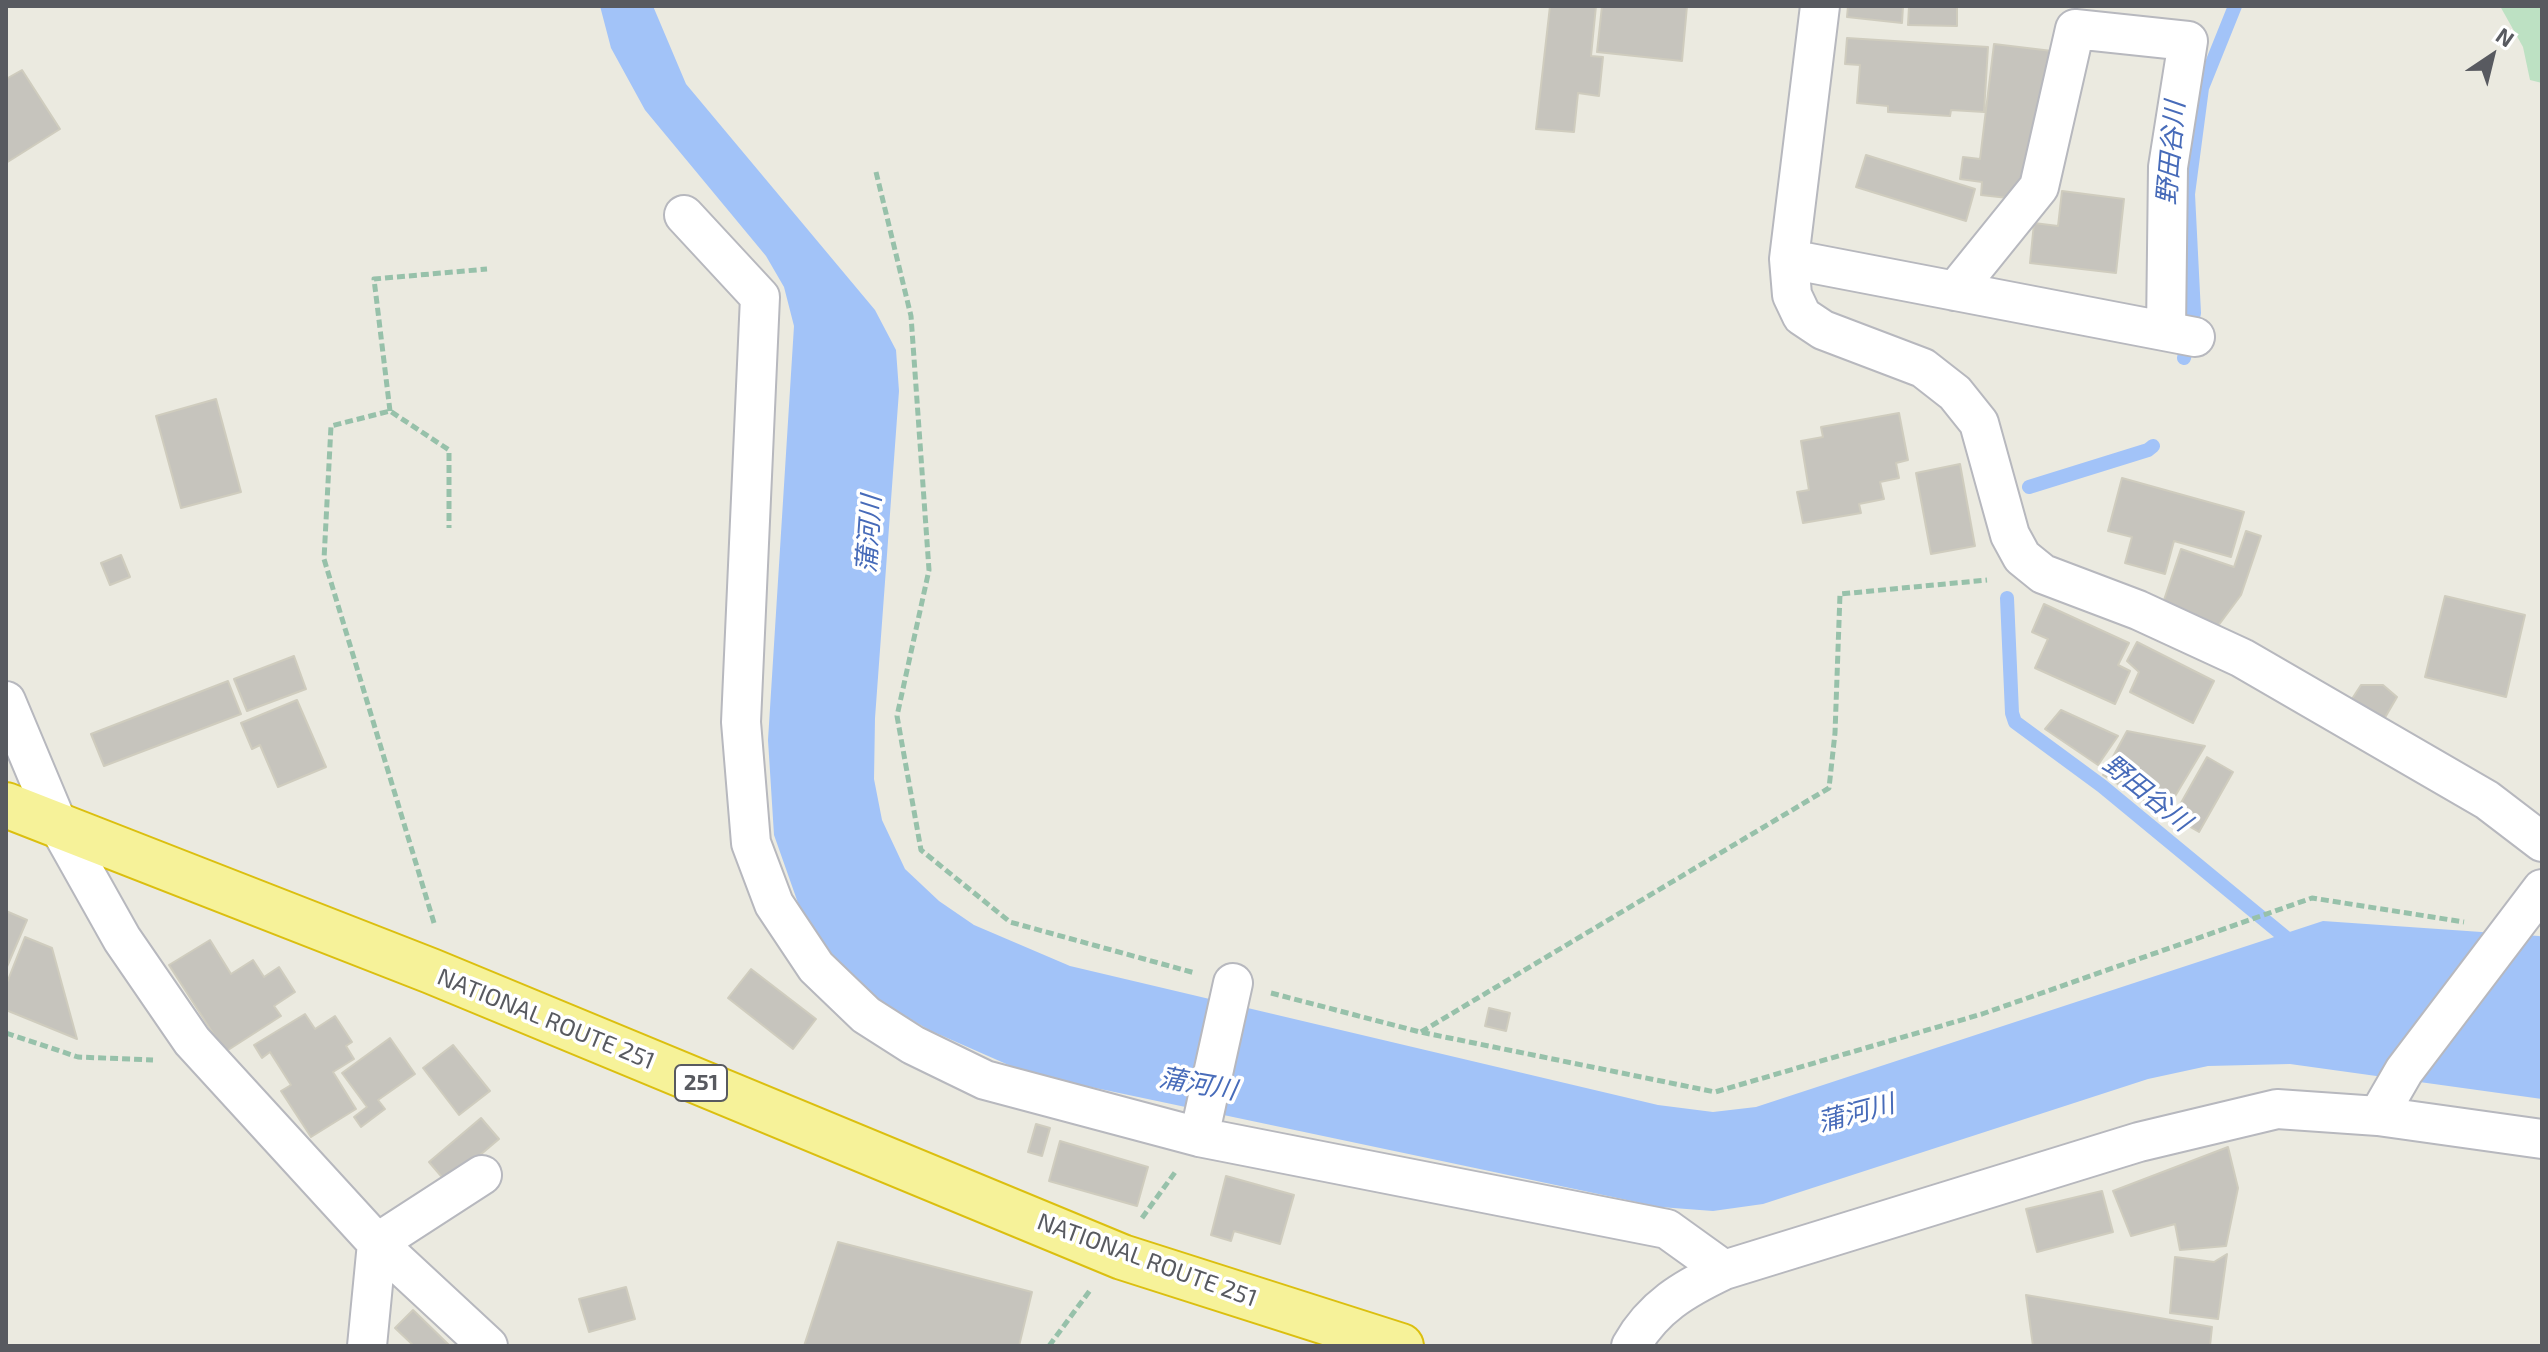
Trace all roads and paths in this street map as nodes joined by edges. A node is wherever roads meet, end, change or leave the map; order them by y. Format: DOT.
graph roads {
  1 [pos="1820,6"];
  2 [pos="876,172"];
  3 [pos="684,215"];
  4 [pos="1789,259"];
  5 [pos="487,269"];
  6 [pos="1955,291"];
  7 [pos="390,411"];
  8 [pos="449,528"];
  9 [pos="2043,574"];
  10 [pos="6,701"];
  11 [pos="6,805"];
  12 [pos="58,825"];
  13 [pos="2542,842"];
  14 [pos="2542,889"];
  15 [pos="2511,930"];
  16 [pos="431,971"];
  17 [pos="1231,991"];
  18 [pos="1420,1032"];
  19 [pos="6,1033"];
  20 [pos="203,1054"];
  21 [pos="2378,1116"];
  22 [pos="1200,1132"];
  23 [pos="2542,1139"];
  24 [pos="482,1175"];
  25 [pos="1166,1185"];
  26 [pos="1142,1218"];
  27 [pos="377,1243"];
  28 [pos="1724,1270"];
  29 [pos="1099,1279"];
  30 [pos="367,1346"];
  31 [pos="488,1346"];
  32 [pos="1049,1346"];
  33 [pos="1401,1346"];
  34 [pos="1631,1346"];
  1 -- 4 [label="street"];
  2 -- 17 [label="path"];
  3 -- 22 [label="street"];
  4 -- 6 [label="street"];
  4 -- 9 [label="street"];
  5 -- 7 [label="path"];
  6 -- 6 [label="street"];
  7 -- 8 [label="path"];
  7 -- 16 [label="path"];
  9 -- 13 [label="street"];
  9 -- 18 [label="path"];
  10 -- 12 [label="street"];
  11 -- 12 [label="highway, NATIONAL ROUTE 251 / 251"];
  12 -- 16 [label="highway, NATIONAL ROUTE 251 / 251"];
  12 -- 20 [label="street"];
  14 -- 15 [label="street"];
  15 -- 18 [label="path"];
  15 -- 21 [label="street"];
  16 -- 33 [label="highway, NATIONAL ROUTE 251 / 251"];
  17 -- 18 [label="path"];
  17 -- 22 [label="street"];
  19 -- 20 [label="path"];
  20 -- 27 [label="street"];
  21 -- 23 [label="street"];
  21 -- 28 [label="street"];
  22 -- 28 [label="street"];
  24 -- 27 [label="street"];
  25 -- 26 [label="path"];
  27 -- 30 [label="street"];
  27 -- 31 [label="street"];
  28 -- 34 [label="street"];
  29 -- 32 [label="path"];
}
